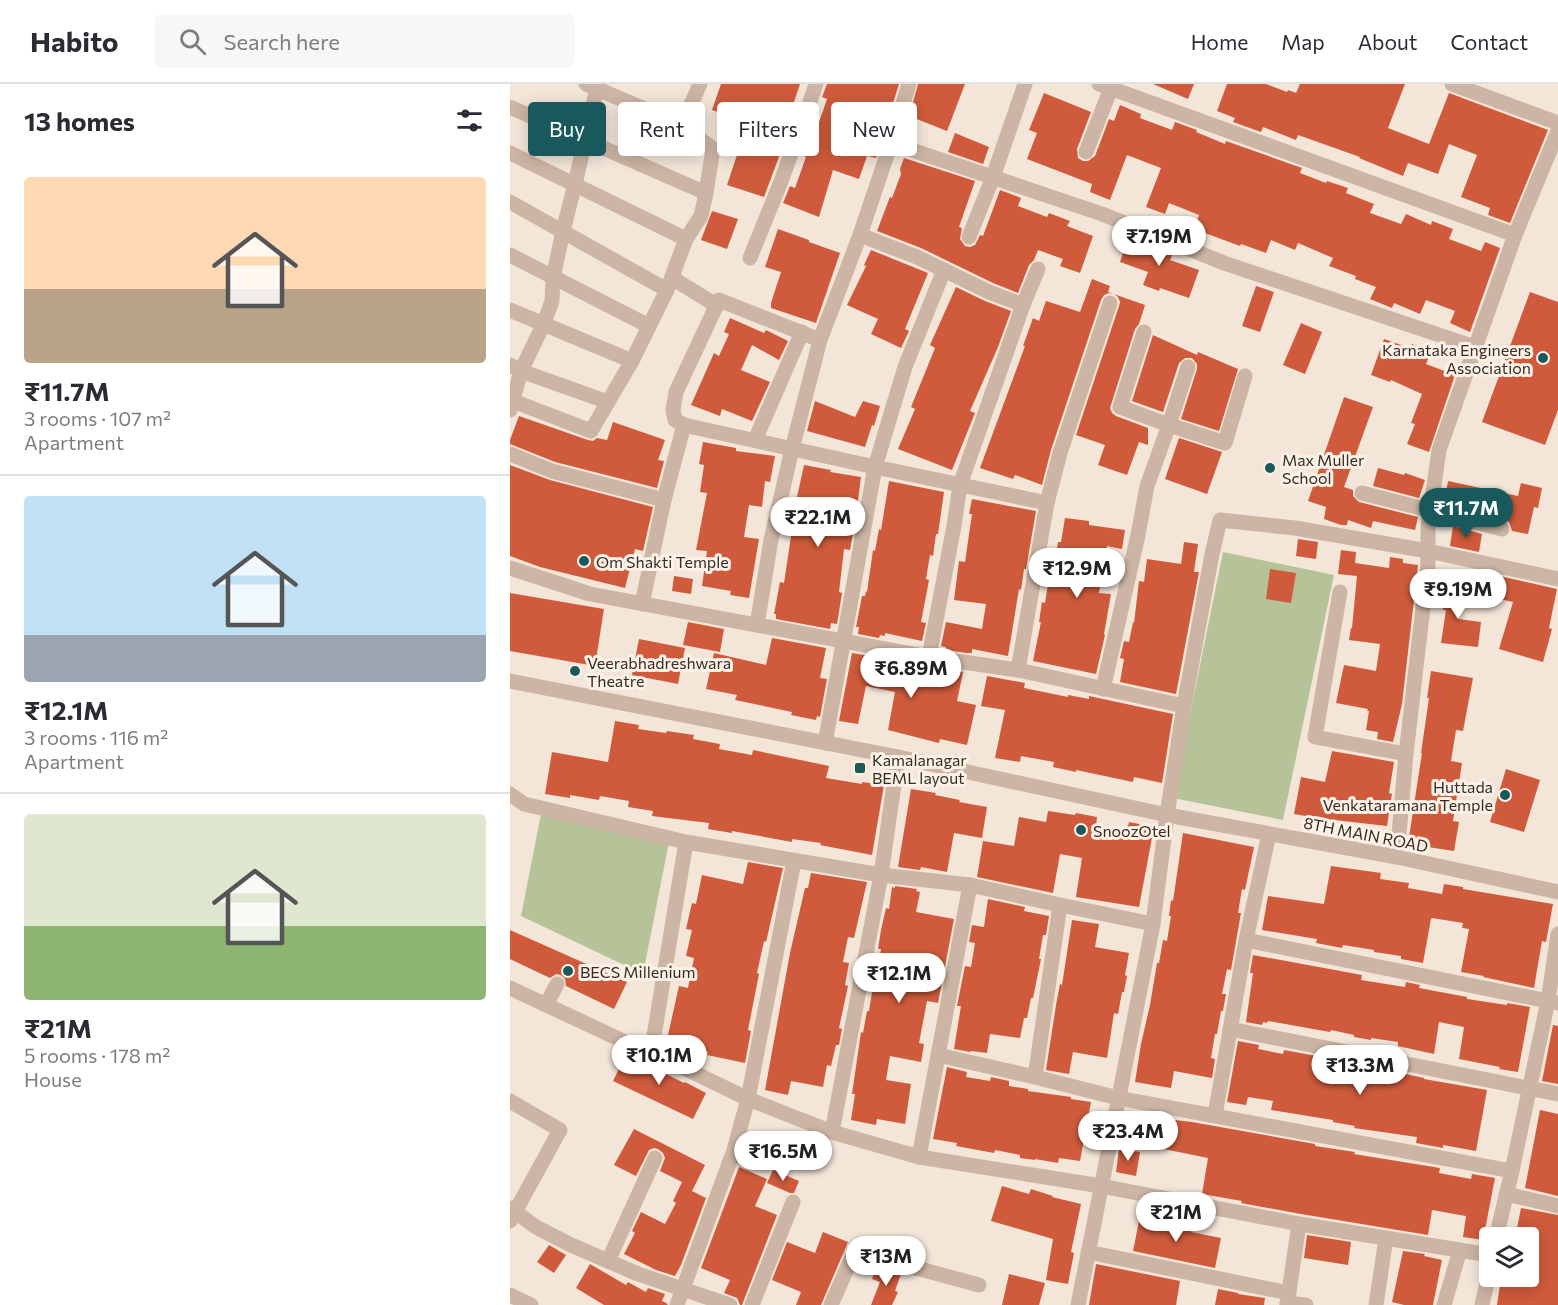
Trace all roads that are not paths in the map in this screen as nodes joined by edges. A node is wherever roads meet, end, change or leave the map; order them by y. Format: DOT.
graph roads {
  1 [pos="700,84"];
  2 [pos="816,84"];
  3 [pos="909,84"];
  4 [pos="1025,84"];
  5 [pos="1452,84"];
  6 [pos="593,85"];
  7 [pos="1105,86"];
  8 [pos="590,102"];
  9 [pos="631,102"];
  10 [pos="692,102"];
  11 [pos="903,102"];
  12 [pos="510,107"];
  13 [pos="528,115"];
  14 [pos="1558,123"];
  15 [pos="1558,131"];
  16 [pos="705,143"];
  17 [pos="606,149"];
  18 [pos="917,151"];
  19 [pos="1086,152"];
  20 [pos="510,153"];
  21 [pos="581,156"];
  22 [pos="886,156"];
  23 [pos="993,177"];
  24 [pos="575,184"];
  25 [pos="706,194"];
  26 [pos="510,202"];
  27 [pos="562,231"];
  28 [pos="860,235"];
  29 [pos="1515,235"];
  30 [pos="969,237"];
  31 [pos="686,239"];
  32 [pos="510,255"];
  33 [pos="750,258"];
  34 [pos="1038,269"];
  35 [pos="944,270"];
  36 [pos="554,278"];
  37 [pos="670,284"];
  38 [pos="1110,303"];
  39 [pos="716,304"];
  40 [pos="1023,305"];
  41 [pos="510,310"];
  42 [pos="544,323"];
  43 [pos="649,326"];
  44 [pos="802,332"];
  45 [pos="1144,332"];
  46 [pos="820,340"];
  47 [pos="1475,347"];
  48 [pos="632,361"];
  49 [pos="1188,367"];
  50 [pos="516,368"];
  51 [pos="1245,376"];
  52 [pos="608,402"];
  53 [pos="512,406"];
  54 [pos="684,425"];
  55 [pos="1169,425"];
  56 [pos="755,440"];
  57 [pos="792,449"];
  58 [pos="510,454"];
  59 [pos="875,467"];
  60 [pos="960,485"];
  61 [pos="1362,493"];
  62 [pos="664,500"];
  63 [pos="1047,503"];
  64 [pos="1430,510"];
  65 [pos="1502,529"];
  66 [pos="1428,551"];
  67 [pos="510,568"];
  68 [pos="1558,579"];
  69 [pos="1340,592"];
  70 [pos="642,604"];
  71 [pos="757,625"];
  72 [pos="843,640"];
  73 [pos="929,657"];
  74 [pos="1018,670"];
  75 [pos="510,681"];
  76 [pos="1103,689"];
  77 [pos="1184,706"];
  78 [pos="825,743"];
  79 [pos="1406,754"];
  80 [pos="898,757"];
  81 [pos="510,794"];
  82 [pos="1167,815"];
  83 [pos="1269,834"];
  84 [pos="686,842"];
  85 [pos="1397,856"];
  86 [pos="794,861"];
  87 [pos="881,875"];
  88 [pos="970,885"];
  89 [pos="1558,892"];
  90 [pos="1060,905"];
  91 [pos="1153,924"];
  92 [pos="1558,934"];
  93 [pos="1246,940"];
  94 [pos="557,984"];
  95 [pos="510,988"];
  96 [pos="1553,1002"];
  97 [pos="546,1005"];
  98 [pos="1230,1029"];
  99 [pos="651,1054"];
  100 [pos="938,1055"];
  101 [pos="1035,1077"];
  102 [pos="1529,1088"];
  103 [pos="1558,1094"];
  104 [pos="1118,1098"];
  105 [pos="748,1099"];
  106 [pos="510,1101"];
  107 [pos="1215,1115"];
  108 [pos="832,1132"];
  109 [pos="919,1157"];
  110 [pos="655,1158"];
  111 [pos="1512,1171"];
  112 [pos="1101,1186"];
  113 [pos="1506,1194"];
  114 [pos="793,1202"];
  115 [pos="1558,1206"];
  116 [pos="512,1214"];
  117 [pos="1299,1224"];
  118 [pos="1498,1227"];
  119 [pos="1386,1238"];
  120 [pos="1460,1250"];
  121 [pos="1088,1252"];
  122 [pos="1479,1253"];
  123 [pos="608,1261"];
  124 [pos="978,1285"];
  125 [pos="1486,1287"];
  126 [pos="682,1288"];
  127 [pos="510,1295"];
  128 [pos="1288,1300"];
  129 [pos="531,1305"];
  130 [pos="677,1305"];
  131 [pos="730,1305"];
  132 [pos="752,1305"];
  133 [pos="831,1305"];
  134 [pos="1078,1305"];
  135 [pos="1306,1305"];
  136 [pos="1376,1305"];
  137 [pos="1444,1305"];
  138 [pos="1482,1305"];
  1 -- 10 [label="street"];
  2 -- 33 [label="street"];
  3 -- 11 [label="street"];
  4 -- 23 [label="street"];
  5 -- 14 [label="street"];
  6 -- 8 [label="street"];
  6 -- 9 [label="street"];
  7 -- 19 [label="street"];
  7 -- 29 [label="street"];
  12 -- 13 [label="street"];
  15 -- 29 [label="street"];
  16 -- 25 [label="street"];
  17 -- 25 [label="street"];
  18 -- 23 [label="street"];
  20 -- 24 [label="street"];
  21 -- 24 [label="street"];
  22 -- 28 [label="street"];
  23 -- 30 [label="street"];
  23 -- 47 [label="street"];
  24 -- 27 [label="street"];
  24 -- 31 [label="street"];
  25 -- 31 [label="street"];
  26 -- 27 [label="street"];
  27 -- 36 [label="street"];
  27 -- 37 [label="street"];
  28 -- 35 [label="street"];
  28 -- 46 [label="street"];
  29 -- 47 [label="street"];
  31 -- 37 [label="street"];
  32 -- 36 [label="street"];
  34 -- 40 [label="street"];
  35 -- 40 [label="street"];
  35 -- 59 [label="street"];
  36 -- 42 [label="street"];
  36 -- 43 [label="street"];
  37 -- 39 [label="street"];
  37 -- 43 [label="street"];
  38 -- 63 [label="street"];
  39 -- 44 [label="street"];
  39 -- 54 [label="street"];
  40 -- 60 [label="street"];
  41 -- 42 [label="street"];
  42 -- 48 [label="street"];
  42 -- 50 [label="street"];
  43 -- 48 [label="street"];
  44 -- 46 [label="street"];
  44 -- 56 [label="street"];
  45 -- 55 [label="street"];
  46 -- 57 [label="street"];
  47 -- 64 [label="street"];
  48 -- 52 [label="street"];
  49 -- 55 [label="street"];
  50 -- 52 [label="street"];
  50 -- 53 [label="street"];
  51 -- 55 [label="street"];
  52 -- 53 [label="street"];
  54 -- 56 [label="street"];
  54 -- 62 [label="street"];
  55 -- 76 [label="street"];
  56 -- 57 [label="street"];
  57 -- 59 [label="street"];
  57 -- 71 [label="street"];
  58 -- 62 [label="street"];
  59 -- 60 [label="street"];
  59 -- 72 [label="street"];
  60 -- 63 [label="street"];
  60 -- 73 [label="street"];
  61 -- 64 [label="street"];
  62 -- 70 [label="street"];
  63 -- 74 [label="street"];
  64 -- 65 [label="street"];
  64 -- 66 [label="street"];
  66 -- 68 [label="street"];
  66 -- 77 [label="street"];
  66 -- 79 [label="street"];
  67 -- 70 [label="street"];
  69 -- 79 [label="street"];
  70 -- 71 [label="street"];
  71 -- 72 [label="street"];
  72 -- 73 [label="street"];
  72 -- 78 [label="street"];
  73 -- 74 [label="street"];
  74 -- 76 [label="street"];
  75 -- 78 [label="street, 8TH MAIN ROAD"];
  76 -- 77 [label="street"];
  77 -- 82 [label="street"];
  78 -- 80 [label="street, 8TH MAIN ROAD"];
  79 -- 85 [label="street"];
  80 -- 82 [label="street, 8TH MAIN ROAD"];
  80 -- 87 [label="street"];
  81 -- 84 [label="street"];
  82 -- 83 [label="street, 8TH MAIN ROAD"];
  82 -- 91 [label="street"];
  83 -- 85 [label="street, 8TH MAIN ROAD"];
  83 -- 93 [label="street"];
  84 -- 86 [label="street"];
  84 -- 99 [label="street"];
  85 -- 89 [label="street, 8TH MAIN ROAD"];
  86 -- 87 [label="street"];
  86 -- 105 [label="street"];
  87 -- 88 [label="street"];
  87 -- 108 [label="street"];
  88 -- 90 [label="street"];
  88 -- 100 [label="street"];
  90 -- 91 [label="street"];
  90 -- 101 [label="street"];
  91 -- 104 [label="street"];
  92 -- 96 [label="street"];
  93 -- 96 [label="street"];
  93 -- 98 [label="street"];
  94 -- 97 [label="street"];
  95 -- 97 [label="street"];
  96 -- 102 [label="street"];
  97 -- 99 [label="street"];
  98 -- 102 [label="street"];
  98 -- 107 [label="street"];
  99 -- 105 [label="street"];
  100 -- 101 [label="street"];
  100 -- 109 [label="street"];
  101 -- 104 [label="street"];
  102 -- 103 [label="street"];
  102 -- 111 [label="street"];
  104 -- 107 [label="street"];
  104 -- 112 [label="street"];
  105 -- 108 [label="street"];
  105 -- 126 [label="street"];
  106 -- 116 [label="street"];
  107 -- 111 [label="street"];
  108 -- 109 [label="street"];
  109 -- 112 [label="street"];
  110 -- 123 [label="street"];
  111 -- 113 [label="street"];
  112 -- 117 [label="street"];
  112 -- 121 [label="street"];
  113 -- 115 [label="street"];
  113 -- 118 [label="street"];
  114 -- 132 [label="street"];
  116 -- 123 [label="street"];
  117 -- 119 [label="street"];
  117 -- 128 [label="street"];
  119 -- 120 [label="street"];
  119 -- 136 [label="street"];
  120 -- 122 [label="street"];
  120 -- 137 [label="street"];
  121 -- 128 [label="street"];
  121 -- 134 [label="street"];
  123 -- 126 [label="street"];
  124 -- 133 [label="street"];
  125 -- 138 [label="street"];
  126 -- 130 [label="street"];
  126 -- 131 [label="street"];
  127 -- 129 [label="street"];
  128 -- 135 [label="street"];
}
